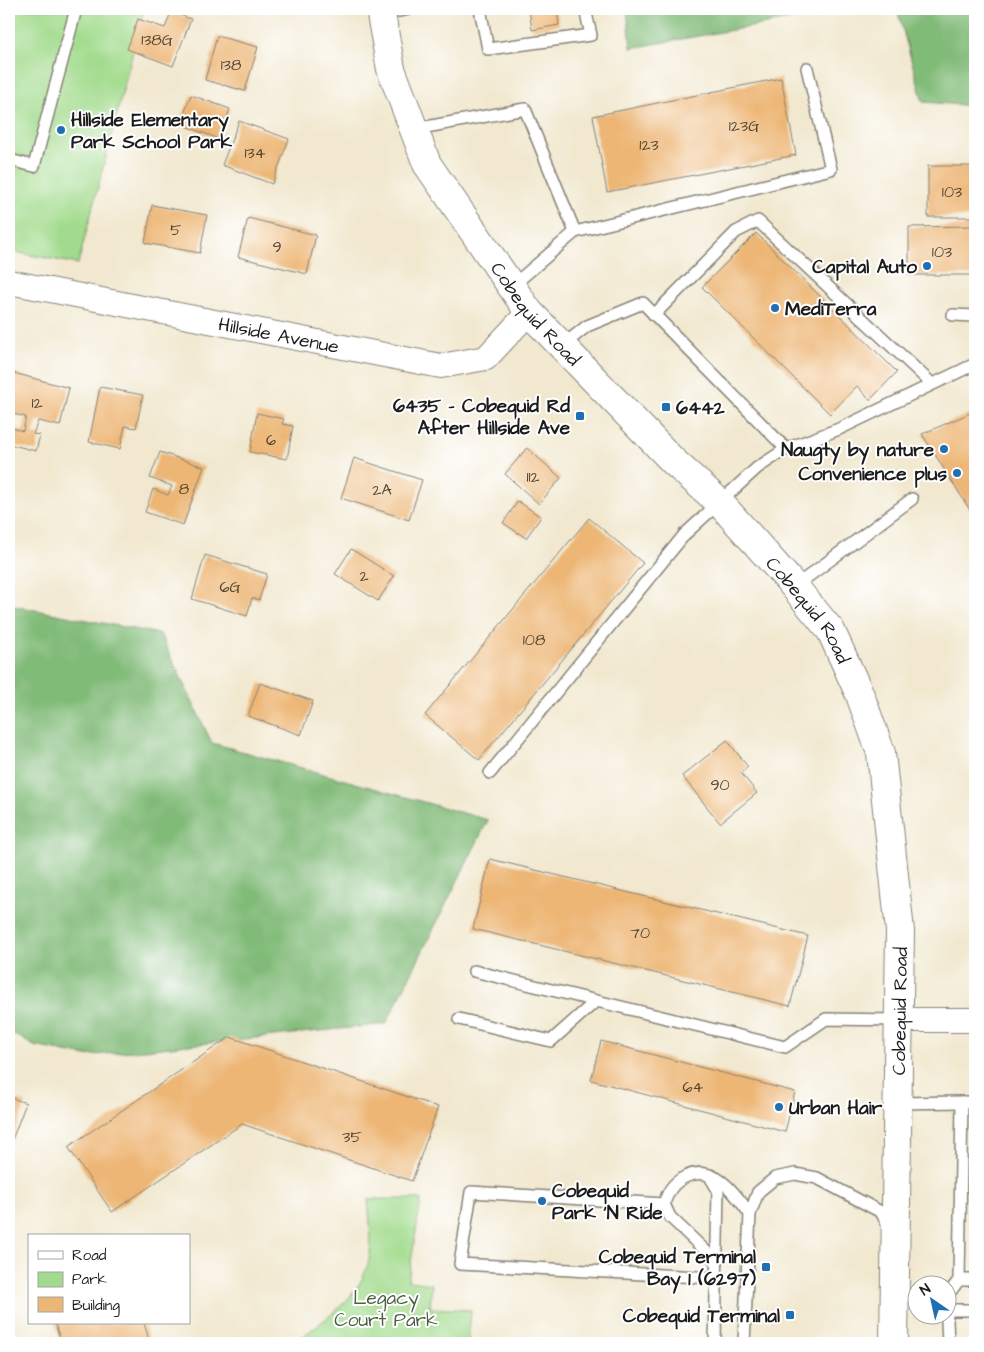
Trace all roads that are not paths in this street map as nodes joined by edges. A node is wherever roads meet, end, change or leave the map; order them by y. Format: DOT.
graph roads {
  1 [pos="76,9"];
  2 [pos="409,9"];
  3 [pos="480,9"];
  4 [pos="585,9"];
  5 [pos="380,11"];
  6 [pos="807,68"];
  7 [pos="414,129"];
  8 [pos="9,160"];
  9 [pos="575,232"];
  10 [pos="9,282"];
  11 [pos="512,286"];
  12 [pos="529,312"];
  13 [pos="654,315"];
  14 [pos="953,315"];
  15 [pos="975,316"];
  16 [pos="562,346"];
  17 [pos="975,364"];
  18 [pos="932,384"];
  19 [pos="786,448"];
  20 [pos="912,499"];
  21 [pos="719,502"];
  22 [pos="794,587"];
  23 [pos="490,773"];
  24 [pos="474,970"];
  25 [pos="596,1000"];
  26 [pos="459,1019"];
  27 [pos="900,1020"];
  28 [pos="975,1020"];
  29 [pos="962,1102"];
  30 [pos="975,1102"];
  31 [pos="898,1103"];
  32 [pos="708,1174"];
  33 [pos="664,1204"];
  34 [pos="750,1214"];
  35 [pos="896,1238"];
  36 [pos="717,1262"];
  37 [pos="716,1278"];
  38 [pos="959,1280"];
  39 [pos="975,1280"];
  40 [pos="956,1284"];
  41 [pos="906,1296"];
  42 [pos="956,1310"];
  43 [pos="975,1310"];
  44 [pos="947,1324"];
  45 [pos="714,1343"];
  46 [pos="744,1343"];
  47 [pos="894,1343"];
  48 [pos="948,1343"];
  1 -- 8 [label="lane"];
  2 -- 5 [label="lane"];
  3 -- 4 [label="lane"];
  5 -- 7 [label="main road, Cobequid Road"];
  6 -- 9 [label="lane"];
  7 -- 9 [label="lane"];
  7 -- 11 [label="main road, Cobequid Road"];
  9 -- 11 [label="lane"];
  10 -- 12 [label="street, Hillside Avenue"];
  11 -- 12 [label="main road, Cobequid Road"];
  12 -- 16 [label="main road, Cobequid Road"];
  13 -- 16 [label="lane"];
  13 -- 18 [label="lane"];
  13 -- 19 [label="lane"];
  14 -- 15 [label="lane"];
  16 -- 21 [label="main road, Cobequid Road"];
  17 -- 18 [label="lane"];
  18 -- 19 [label="lane"];
  19 -- 21 [label="lane"];
  20 -- 22 [label="lane"];
  21 -- 22 [label="main road, Cobequid Road"];
  21 -- 23 [label="lane"];
  22 -- 27 [label="main road, Cobequid Road"];
  24 -- 25 [label="lane"];
  25 -- 26 [label="lane"];
  25 -- 27 [label="lane"];
  27 -- 28 [label="street"];
  27 -- 31 [label="main road, Cobequid Road"];
  29 -- 30 [label="lane"];
  29 -- 31 [label="lane"];
  29 -- 38 [label="lane"];
  31 -- 35 [label="main road, Cobequid Road"];
  32 -- 33 [label="lane"];
  32 -- 34 [label="lane"];
  32 -- 36 [label="lane"];
  33 -- 36 [label="lane"];
  33 -- 37 [label="lane"];
  34 -- 35 [label="lane"];
  34 -- 46 [label="lane"];
  35 -- 41 [label="main road, Cobequid Road"];
  36 -- 37 [label="lane"];
  37 -- 45 [label="lane"];
  38 -- 39 [label="lane"];
  38 -- 40 [label="lane"];
  41 -- 47 [label="main road, Cobequid Road"];
  42 -- 43 [label="lane"];
  44 -- 48 [label="lane"];
}
